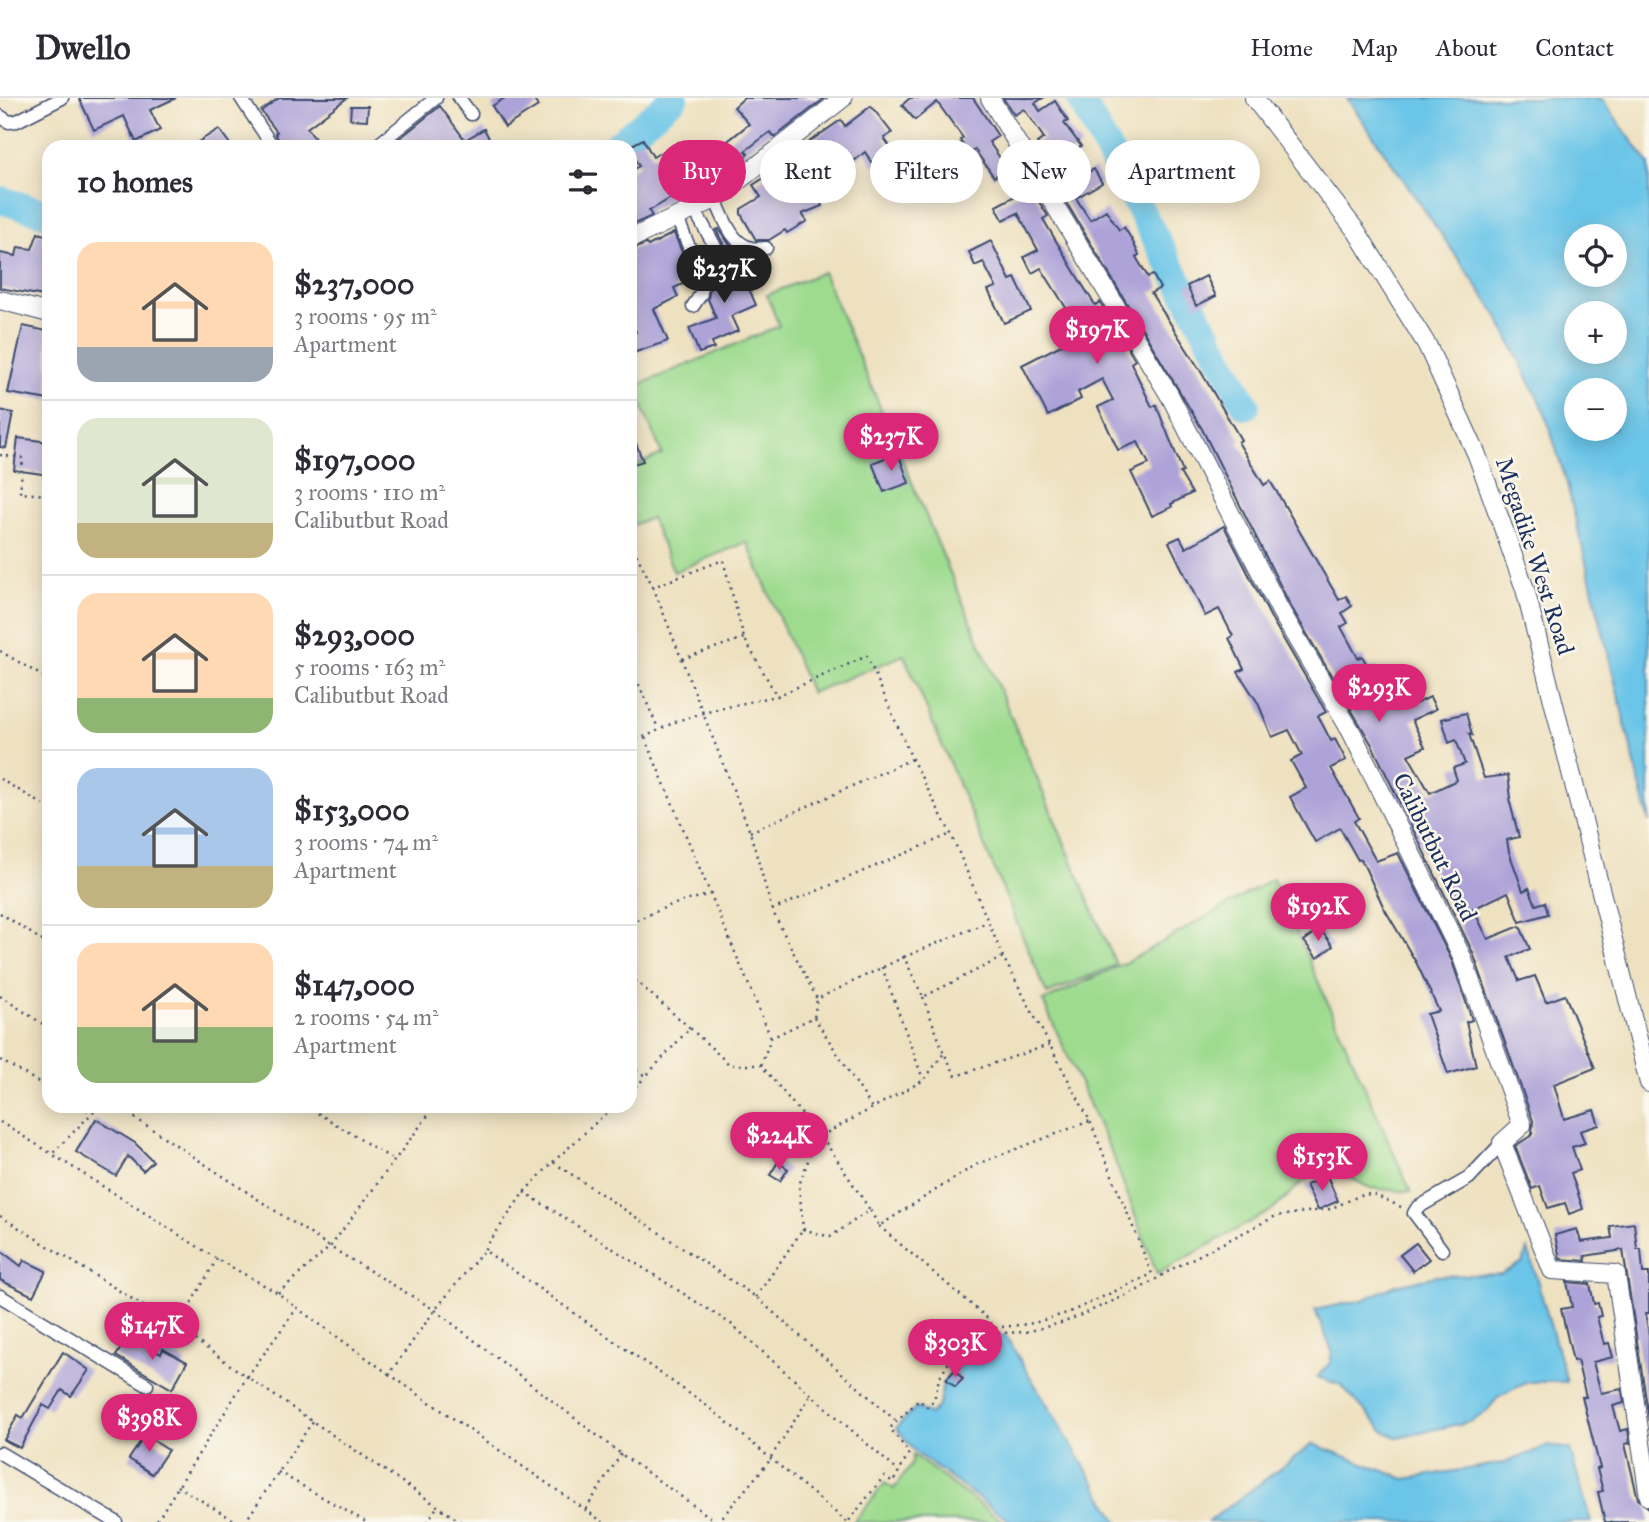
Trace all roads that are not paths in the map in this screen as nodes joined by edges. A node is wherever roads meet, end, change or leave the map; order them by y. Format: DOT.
graph roads {
  1 [pos="62,98"];
  2 [pos="436,98"];
  3 [pos="459,98"];
  4 [pos="843,98"];
  5 [pos="990,98"];
  6 [pos="1254,98"];
  7 [pos="244,99"];
  8 [pos="471,114"];
  9 [pos="0,116"];
  10 [pos="269,140"];
  11 [pos="384,140"];
  12 [pos="746,175"];
  13 [pos="707,203"];
  14 [pos="717,203"];
  15 [pos="694,209"];
  16 [pos="677,218"];
  17 [pos="637,236"];
  18 [pos="766,248"];
  19 [pos="729,271"];
  20 [pos="0,300"];
  21 [pos="693,306"];
  22 [pos="42,311"];
  23 [pos="1649,1083"];
  24 [pos="1502,1143"];
  25 [pos="1442,1250"];
  26 [pos="0,1296"];
  27 [pos="147,1385"];
  28 [pos="0,1452"];
  29 [pos="1649,1497"];
  30 [pos="117,1522"];
  1 -- 9 [label="street"];
  2 -- 11 [label="street"];
  3 -- 8 [label="street"];
  4 -- 12 [label="street"];
  5 -- 24 [label="street, Calibutbut Road"];
  6 -- 23 [label="street, Megadike West Road"];
  7 -- 10 [label="street"];
  13 -- 15 [label="street"];
  14 -- 18 [label="street"];
  15 -- 16 [label="street"];
  15 -- 19 [label="street"];
  16 -- 17 [label="street"];
  16 -- 21 [label="street"];
  20 -- 22 [label="street"];
  24 -- 25 [label="street"];
  24 -- 29 [label="street"];
  26 -- 27 [label="street"];
  28 -- 30 [label="street"];
}
